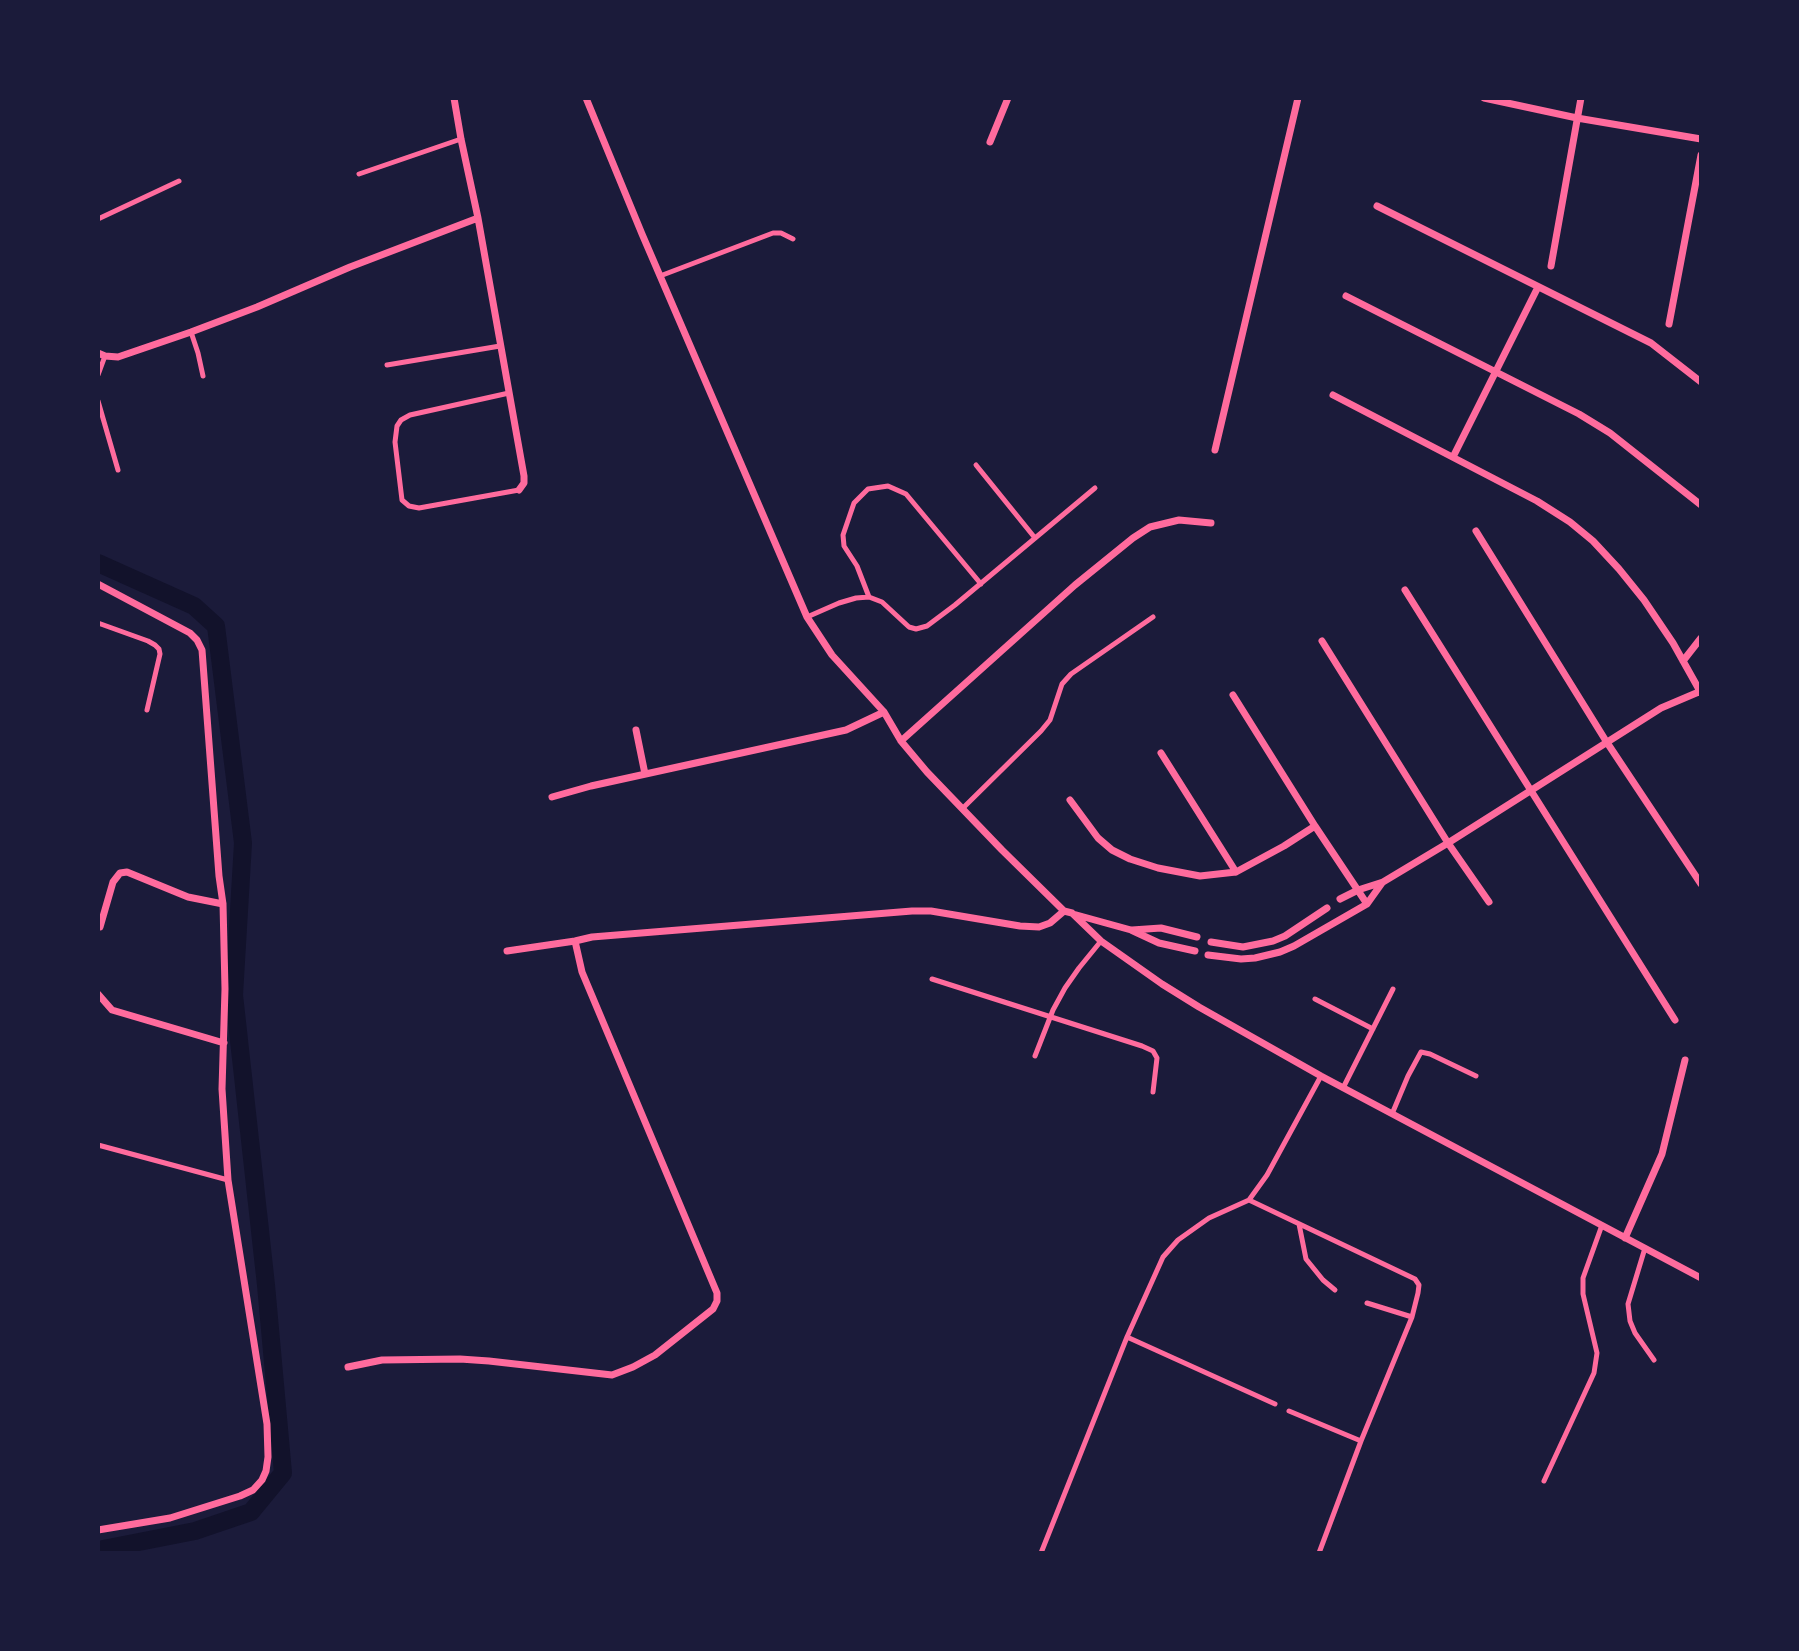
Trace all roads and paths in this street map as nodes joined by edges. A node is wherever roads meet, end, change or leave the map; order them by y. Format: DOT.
graph roads {
  1 [pos="454,98"];
  2 [pos="586,98"];
  3 [pos="1008,98"];
  4 [pos="1298,98"];
  5 [pos="1484,98"];
  6 [pos="1581,98"];
  7 [pos="1577,118"];
  8 [pos="461,139"];
  9 [pos="1701,139"];
  10 [pos="990,142"];
  11 [pos="1701,155"];
  12 [pos="359,174"];
  13 [pos="179,181"];
  14 [pos="1377,206"];
  15 [pos="478,218"];
  16 [pos="98,219"];
  17 [pos="793,239"];
  18 [pos="1551,266"];
  19 [pos="660,276"];
  20 [pos="1538,287"];
  21 [pos="1346,296"];
  22 [pos="1669,324"];
  23 [pos="191,332"];
  24 [pos="500,346"];
  25 [pos="101,354"];
  26 [pos="387,365"];
  27 [pos="1496,371"];
  28 [pos="98,375"];
  29 [pos="203,376"];
  30 [pos="1701,382"];
  31 [pos="509,393"];
  32 [pos="1333,395"];
  33 [pos="98,401"];
  34 [pos="1215,450"];
  35 [pos="1453,457"];
  36 [pos="976,466"];
  37 [pos="118,470"];
  38 [pos="1095,488"];
  39 [pos="519,490"];
  40 [pos="1701,505"];
  41 [pos="1211,523"];
  42 [pos="1476,531"];
  43 [pos="1035,538"];
  44 [pos="98,584"];
  45 [pos="981,584"];
  46 [pos="1405,590"];
  47 [pos="869,597"];
  48 [pos="807,617"];
  49 [pos="1153,617"];
  50 [pos="98,623"];
  51 [pos="1701,638"];
  52 [pos="1322,641"];
  53 [pos="1683,661"];
  54 [pos="1701,692"];
  55 [pos="1233,695"];
  56 [pos="147,710"];
  57 [pos="884,712"];
  58 [pos="636,730"];
  59 [pos="901,741"];
  60 [pos="1606,741"];
  61 [pos="1161,753"];
  62 [pos="645,774"];
  63 [pos="1530,790"];
  64 [pos="552,797"];
  65 [pos="1070,800"];
  66 [pos="962,809"];
  67 [pos="1315,826"];
  68 [pos="1448,844"];
  69 [pos="1236,872"];
  70 [pos="1383,882"];
  71 [pos="1701,884"];
  72 [pos="1358,890"];
  73 [pos="1340,899"];
  74 [pos="1489,902"];
  75 [pos="223,904"];
  76 [pos="1367,904"];
  77 [pos="1327,908"];
  78 [pos="1068,912"];
  79 [pos="100,927"];
  80 [pos="1131,930"];
  81 [pos="1197,937"];
  82 [pos="575,941"];
  83 [pos="1101,941"];
  84 [pos="1273,941"];
  85 [pos="1211,942"];
  86 [pos="507,951"];
  87 [pos="1195,951"];
  88 [pos="1280,952"];
  89 [pos="1208,955"];
  90 [pos="932,979"];
  91 [pos="1393,989"];
  92 [pos="98,995"];
  93 [pos="1315,999"];
  94 [pos="1051,1016"];
  95 [pos="1675,1020"];
  96 [pos="1373,1029"];
  97 [pos="224,1043"];
  98 [pos="1035,1056"];
  99 [pos="1685,1060"];
  100 [pos="1321,1076"];
  101 [pos="1476,1076"];
  102 [pos="1343,1088"];
  103 [pos="1153,1092"];
  104 [pos="1392,1114"];
  105 [pos="98,1145"];
  106 [pos="228,1180"];
  107 [pos="1249,1200"];
  108 [pos="1298,1224"];
  109 [pos="1602,1225"];
  110 [pos="1625,1238"];
  111 [pos="1645,1248"];
  112 [pos="1701,1278"];
  113 [pos="1335,1290"];
  114 [pos="1367,1303"];
  115 [pos="1412,1317"];
  116 [pos="1128,1337"];
  117 [pos="1654,1360"];
  118 [pos="348,1367"];
  119 [pos="1275,1404"];
  120 [pos="1289,1410"];
  121 [pos="1361,1441"];
  122 [pos="1544,1481"];
  123 [pos="98,1530"];
  124 [pos="1041,1553"];
  125 [pos="1319,1553"];
  1 -- 8 [label="street"];
  2 -- 19 [label="street"];
  3 -- 10 [label="street"];
  4 -- 34 [label="street"];
  5 -- 7 [label="street"];
  6 -- 7 [label="street"];
  7 -- 9 [label="street"];
  7 -- 18 [label="street"];
  8 -- 12 [label="lane"];
  8 -- 15 [label="street"];
  11 -- 22 [label="street"];
  13 -- 16 [label="lane"];
  14 -- 20 [label="street"];
  15 -- 23 [label="street"];
  15 -- 24 [label="street"];
  17 -- 19 [label="lane"];
  19 -- 48 [label="street"];
  20 -- 27 [label="street"];
  20 -- 30 [label="street"];
  21 -- 27 [label="street"];
  23 -- 25 [label="street"];
  23 -- 29 [label="lane"];
  24 -- 26 [label="lane"];
  24 -- 31 [label="street"];
  25 -- 28 [label="lane"];
  27 -- 35 [label="street"];
  27 -- 40 [label="street"];
  31 -- 39 [label="street"];
  31 -- 39 [label="lane"];
  32 -- 35 [label="street"];
  33 -- 37 [label="lane"];
  35 -- 53 [label="street"];
  36 -- 43 [label="lane"];
  38 -- 43 [label="lane"];
  41 -- 59 [label="street"];
  42 -- 60 [label="street"];
  43 -- 45 [label="lane"];
  44 -- 75 [label="street"];
  45 -- 47 [label="lane"];
  45 -- 47 [label="lane"];
  46 -- 63 [label="street"];
  47 -- 48 [label="lane"];
  48 -- 57 [label="street"];
  49 -- 66 [label="lane"];
  50 -- 56 [label="lane"];
  51 -- 53 [label="street"];
  52 -- 68 [label="street"];
  53 -- 54 [label="street"];
  54 -- 60 [label="street"];
  55 -- 67 [label="street"];
  57 -- 59 [label="street"];
  57 -- 62 [label="street"];
  58 -- 62 [label="street"];
  59 -- 66 [label="street"];
  60 -- 63 [label="street"];
  60 -- 71 [label="street"];
  61 -- 69 [label="street"];
  62 -- 64 [label="street"];
  63 -- 68 [label="street"];
  63 -- 95 [label="street"];
  65 -- 69 [label="street"];
  66 -- 78 [label="street"];
  67 -- 69 [label="street"];
  67 -- 72 [label="street"];
  68 -- 70 [label="street"];
  68 -- 74 [label="street"];
  70 -- 72 [label="street"];
  70 -- 76 [label="street"];
  72 -- 73 [label="street"];
  72 -- 76 [label="street"];
  75 -- 79 [label="street"];
  75 -- 97 [label="street"];
  76 -- 88 [label="street"];
  77 -- 84 [label="street"];
  78 -- 80 [label="street"];
  78 -- 82 [label="street"];
  78 -- 83 [label="street"];
  80 -- 81 [label="street"];
  80 -- 87 [label="street"];
  82 -- 86 [label="street"];
  82 -- 118 [label="street"];
  83 -- 94 [label="lane"];
  83 -- 100 [label="street"];
  84 -- 85 [label="street"];
  84 -- 88 [label="street"];
  88 -- 89 [label="street"];
  90 -- 94 [label="lane"];
  91 -- 96 [label="lane"];
  92 -- 97 [label="street"];
  93 -- 96 [label="lane"];
  94 -- 98 [label="lane"];
  94 -- 103 [label="lane"];
  96 -- 102 [label="lane"];
  97 -- 106 [label="street"];
  99 -- 110 [label="street"];
  100 -- 102 [label="street"];
  100 -- 107 [label="lane"];
  101 -- 104 [label="lane"];
  102 -- 104 [label="street"];
  104 -- 109 [label="street"];
  105 -- 106 [label="lane"];
  106 -- 123 [label="street"];
  107 -- 108 [label="lane"];
  107 -- 116 [label="lane"];
  108 -- 113 [label="lane"];
  108 -- 115 [label="lane"];
  109 -- 110 [label="street"];
  109 -- 122 [label="lane"];
  110 -- 111 [label="street"];
  111 -- 112 [label="street"];
  111 -- 117 [label="lane"];
  114 -- 115 [label="lane"];
  115 -- 121 [label="lane"];
  116 -- 119 [label="lane"];
  116 -- 124 [label="lane"];
  120 -- 121 [label="lane"];
  121 -- 125 [label="lane"];
}
